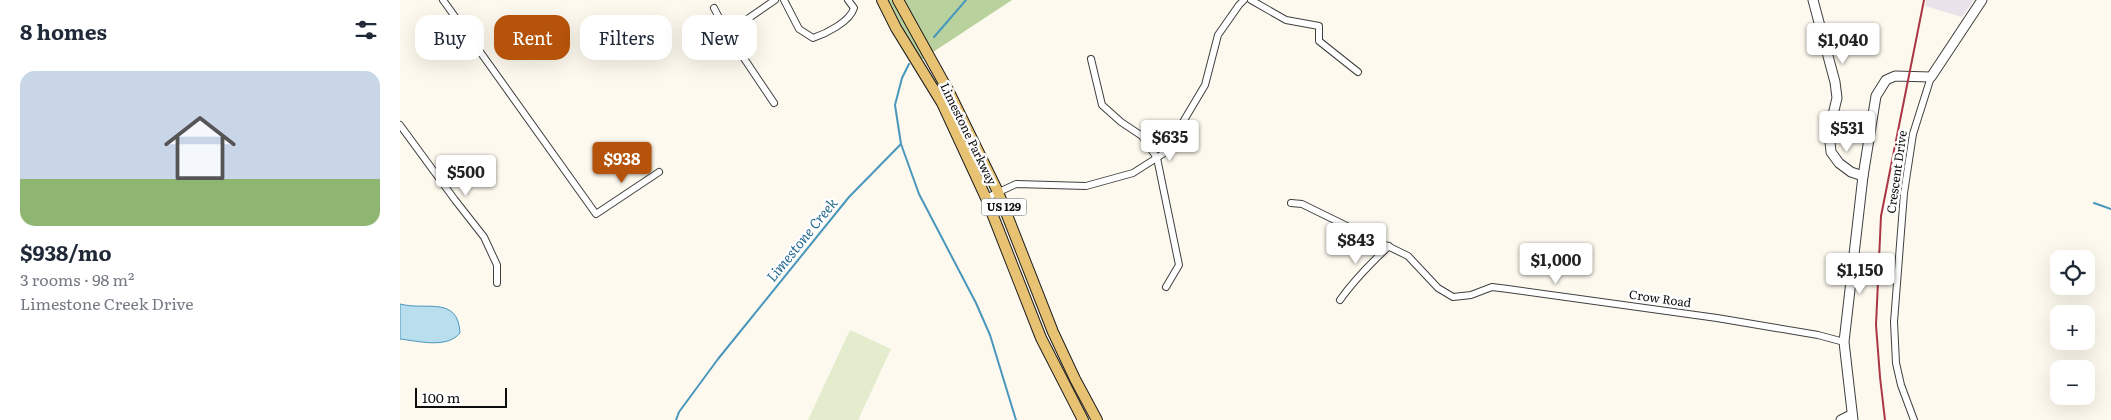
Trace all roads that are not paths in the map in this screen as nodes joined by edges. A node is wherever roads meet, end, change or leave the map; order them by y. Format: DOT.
graph roads {
  1 [pos="443,0"];
  2 [pos="775,0"];
  3 [pos="784,0"];
  4 [pos="848,0"];
  5 [pos="882,0"];
  6 [pos="898,0"];
  7 [pos="1244,0"];
  8 [pos="1251,0"];
  9 [pos="1813,0"];
  10 [pos="1982,0"];
  11 [pos="714,8"];
  12 [pos="718,15"];
  13 [pos="753,15"];
  14 [pos="1091,59"];
  15 [pos="745,60"];
  16 [pos="1358,72"];
  17 [pos="1930,76"];
  18 [pos="774,103"];
  19 [pos="400,124"];
  20 [pos="1157,158"];
  21 [pos="659,172"];
  22 [pos="1863,176"];
  23 [pos="998,192"];
  24 [pos="986,198"];
  25 [pos="1291,203"];
  26 [pos="1389,246"];
  27 [pos="497,283"];
  28 [pos="1166,287"];
  29 [pos="1340,300"];
  30 [pos="1844,342"];
  31 [pos="1852,418"];
  32 [pos="1083,420"];
  33 [pos="1097,420"];
  34 [pos="1841,420"];
  35 [pos="1914,420"];
  1 -- 21 [label="street"];
  2 -- 13 [label="street"];
  3 -- 4 [label="street"];
  5 -- 24 [label="main road, Limestone Parkway / US 129"];
  6 -- 23 [label="main road, Limestone Parkway / US 129"];
  7 -- 20 [label="street"];
  8 -- 16 [label="street"];
  9 -- 22 [label="street"];
  10 -- 17 [label="street"];
  11 -- 12 [label="street"];
  14 -- 20 [label="street"];
  15 -- 18 [label="street"];
  17 -- 22 [label="street"];
  17 -- 35 [label="street, Crescent Drive"];
  19 -- 27 [label="street"];
  20 -- 23 [label="street"];
  20 -- 28 [label="street"];
  22 -- 30 [label="street"];
  23 -- 24 [label="street"];
  23 -- 33 [label="main road, Limestone Parkway / US 129"];
  24 -- 32 [label="main road, Limestone Parkway / US 129"];
  25 -- 26 [label="street, Crow Road"];
  26 -- 29 [label="street"];
  26 -- 30 [label="street, Crow Road"];
  30 -- 31 [label="street"];
  31 -- 34 [label="street"];
}
